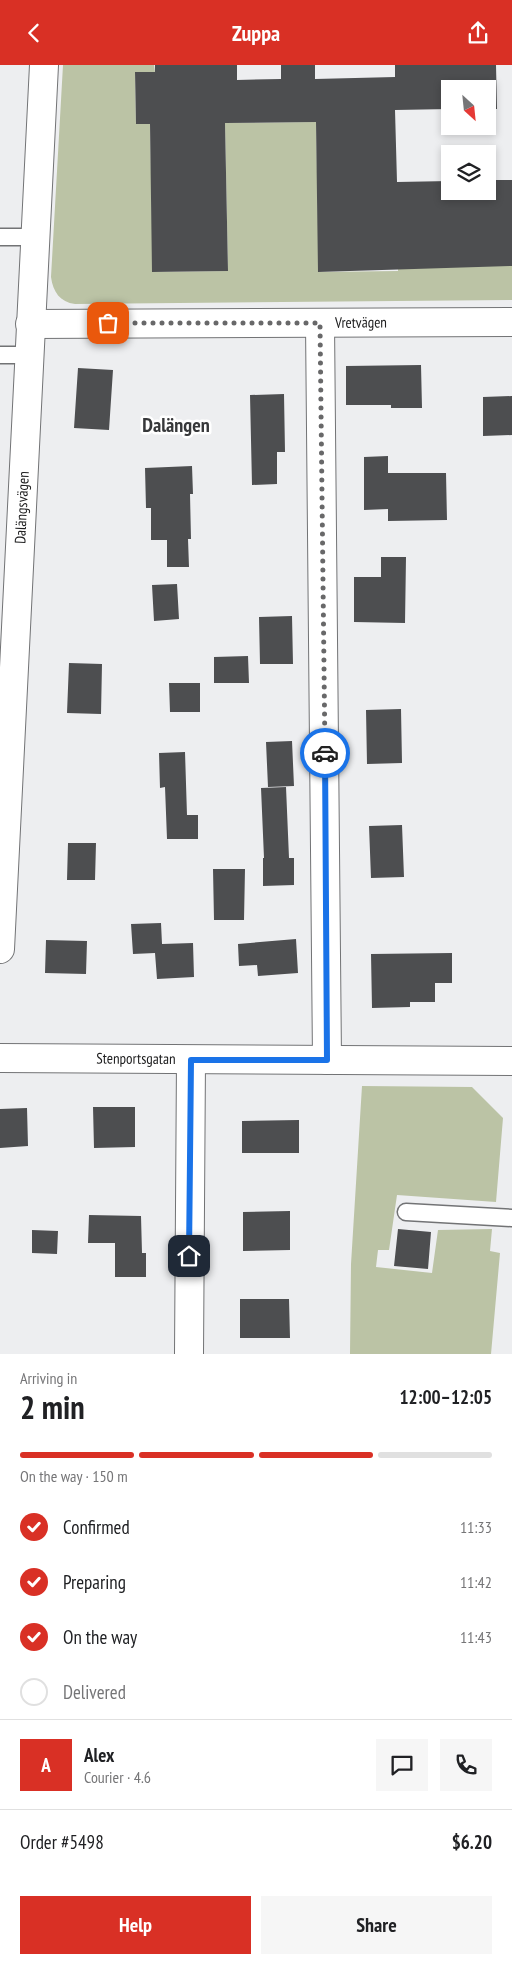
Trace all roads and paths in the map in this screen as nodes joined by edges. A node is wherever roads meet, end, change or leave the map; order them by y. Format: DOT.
graph roads {
  1 [pos="44,65"];
  2 [pos="0,237"];
  3 [pos="36,237"];
  4 [pos="512,321"];
  5 [pos="30,323"];
  6 [pos="320,323"];
  7 [pos="0,355"];
  8 [pos="30,355"];
  9 [pos="0,949"];
  10 [pos="0,1058"];
  11 [pos="191,1060"];
  12 [pos="327,1060"];
  13 [pos="512,1061"];
  14 [pos="406,1212"];
  15 [pos="512,1218"];
  16 [pos="188,1354"];
  1 -- 3 [label="street, Dalängsvägen"];
  2 -- 3 [label="lane"];
  3 -- 5 [label="street, Dalängsvägen"];
  4 -- 6 [label="street, Vretvägen"];
  5 -- 6 [label="street, Vretvägen"];
  5 -- 8 [label="street, Dalängsvägen"];
  6 -- 12 [label="street"];
  7 -- 8 [label="lane"];
  8 -- 9 [label="street, Dalängsvägen"];
  10 -- 11 [label="street, Stenportsgatan"];
  11 -- 12 [label="street, Stenportsgatan"];
  11 -- 16 [label="street"];
  12 -- 13 [label="street, Stenportsgatan"];
  14 -- 15 [label="lane"];
}
